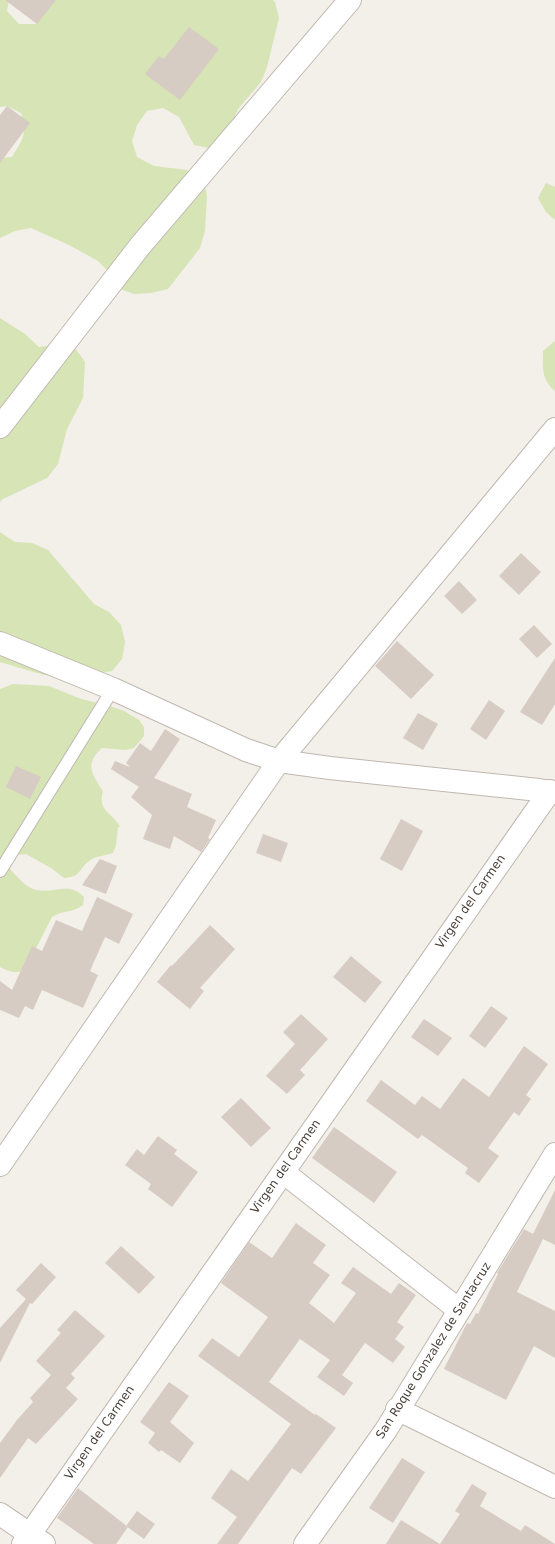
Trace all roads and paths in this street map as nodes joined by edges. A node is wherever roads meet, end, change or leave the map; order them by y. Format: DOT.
graph roads {
  1 [pos="350,0"];
  2 [pos="0,427"];
  3 [pos="555,428"];
  4 [pos="0,643"];
  5 [pos="113,689"];
  6 [pos="279,760"];
  7 [pos="552,792"];
  8 [pos="0,871"];
  9 [pos="555,1154"];
  10 [pos="0,1165"];
  11 [pos="283,1172"];
  12 [pos="459,1310"];
  13 [pos="397,1409"];
  14 [pos="555,1487"];
  15 [pos="0,1514"];
  16 [pos="32,1541"];
  17 [pos="305,1544"];
  1 -- 2 [label="street"];
  3 -- 6 [label="street"];
  4 -- 5 [label="street"];
  5 -- 6 [label="street"];
  5 -- 8 [label="lane"];
  6 -- 7 [label="street"];
  6 -- 10 [label="street"];
  7 -- 11 [label="street, Virgen del Carmen"];
  9 -- 12 [label="street, San Roque Gonzalez de Santacruz"];
  11 -- 12 [label="street"];
  11 -- 16 [label="street, Virgen del Carmen"];
  12 -- 13 [label="street, San Roque Gonzalez de Santacruz"];
  13 -- 14 [label="street"];
  13 -- 17 [label="street, San Roque Gonzalez de Santacruz"];
  15 -- 16 [label="street"];
}
